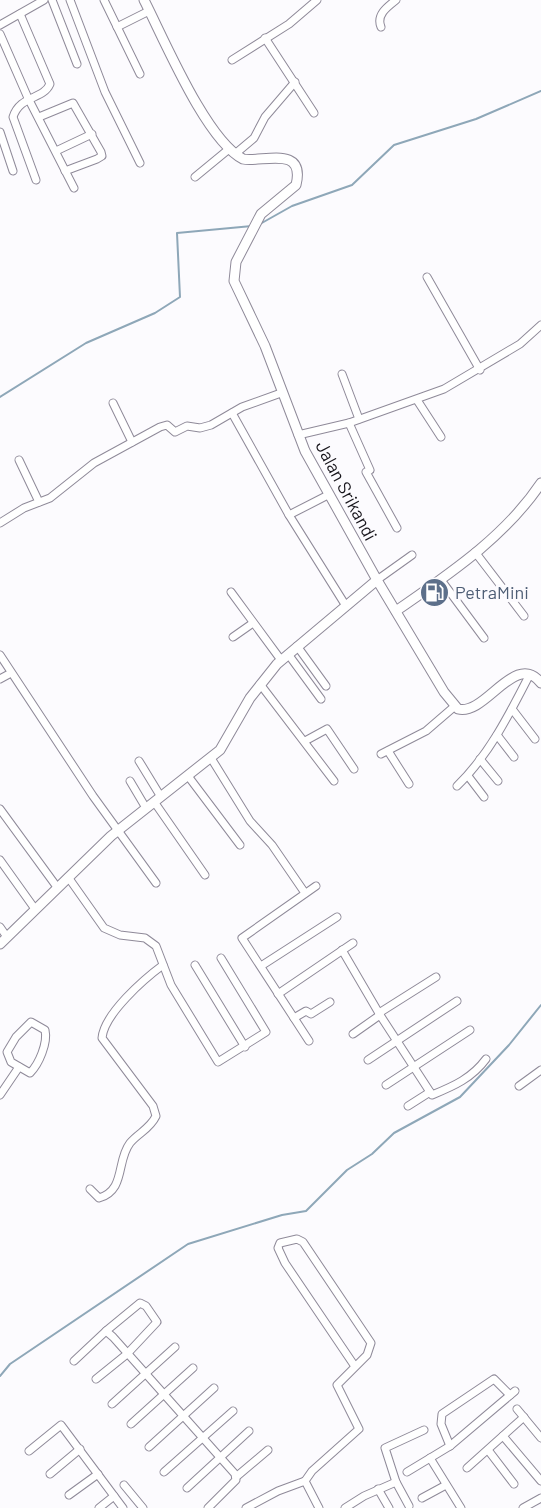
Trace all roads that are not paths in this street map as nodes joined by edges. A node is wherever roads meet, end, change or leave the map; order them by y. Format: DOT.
graph roads {
  1 [pos="44,0"];
  2 [pos="52,0"];
  3 [pos="70,0"];
  4 [pos="104,0"];
  5 [pos="144,0"];
  6 [pos="317,0"];
  7 [pos="396,0"];
  8 [pos="149,11"];
  9 [pos="20,14"];
  10 [pos="0,25"];
  11 [pos="117,27"];
  12 [pos="381,27"];
  13 [pos="0,34"];
  14 [pos="265,38"];
  15 [pos="231,60"];
  16 [pos="77,64"];
  17 [pos="140,74"];
  18 [pos="295,82"];
  19 [pos="28,99"];
  20 [pos="315,113"];
  21 [pos="39,117"];
  22 [pos="0,132"];
  23 [pos="92,134"];
  24 [pos="56,151"];
  25 [pos="232,152"];
  26 [pos="140,163"];
  27 [pos="13,171"];
  28 [pos="65,171"];
  29 [pos="195,177"];
  30 [pos="36,180"];
  31 [pos="74,188"];
  32 [pos="427,277"];
  33 [pos="541,325"];
  34 [pos="480,370"];
  35 [pos="342,374"];
  36 [pos="281,393"];
  37 [pos="417,400"];
  38 [pos="113,403"];
  39 [pos="232,413"];
  40 [pos="359,419"];
  41 [pos="349,423"];
  42 [pos="298,435"];
  43 [pos="441,437"];
  44 [pos="132,442"];
  45 [pos="19,460"];
  46 [pos="541,483"];
  47 [pos="328,495"];
  48 [pos="39,502"];
  49 [pos="289,515"];
  50 [pos="0,523"];
  51 [pos="397,528"];
  52 [pos="475,552"];
  53 [pos="412,555"];
  54 [pos="377,580"];
  55 [pos="441,580"];
  56 [pos="231,592"];
  57 [pos="346,606"];
  58 [pos="396,611"];
  59 [pos="524,616"];
  60 [pos="253,623"];
  61 [pos="233,637"];
  62 [pos="484,638"];
  63 [pos="297,646"];
  64 [pos="0,656"];
  65 [pos="284,657"];
  66 [pos="11,673"];
  67 [pos="530,674"];
  68 [pos="0,679"];
  69 [pos="541,682"];
  70 [pos="260,684"];
  71 [pos="327,686"];
  72 [pos="321,699"];
  73 [pos="455,706"];
  74 [pos="512,709"];
  75 [pos="496,735"];
  76 [pos="536,739"];
  77 [pos="304,741"];
  78 [pos="514,757"];
  79 [pos="211,758"];
  80 [pos="480,759"];
  81 [pos="139,761"];
  82 [pos="354,770"];
  83 [pos="188,776"];
  84 [pos="468,776"];
  85 [pos="130,781"];
  86 [pos="334,781"];
  87 [pos="498,782"];
  88 [pos="410,784"];
  89 [pos="457,786"];
  90 [pos="484,797"];
  91 [pos="154,803"];
  92 [pos="0,809"];
  93 [pos="118,831"];
  94 [pos="240,845"];
  95 [pos="0,860"];
  96 [pos="205,875"];
  97 [pos="68,877"];
  98 [pos="156,883"];
  99 [pos="316,886"];
  100 [pos="57,887"];
  101 [pos="305,893"];
  102 [pos="35,909"];
  103 [pos="337,917"];
  104 [pos="0,927"];
  105 [pos="4,940"];
  106 [pos="353,943"];
  107 [pos="342,950"];
  108 [pos="221,958"];
  109 [pos="163,965"];
  110 [pos="195,965"];
  111 [pos="261,966"];
  112 [pos="436,977"];
  113 [pos="278,993"];
  114 [pos="457,1001"];
  115 [pos="330,1002"];
  116 [pos="379,1014"];
  117 [pos="294,1018"];
  118 [pos="470,1030"];
  119 [pos="353,1034"];
  120 [pos="309,1041"];
  121 [pos="397,1041"];
  122 [pos="245,1047"];
  123 [pos="486,1059"];
  124 [pos="368,1060"];
  125 [pos="19,1067"];
  126 [pos="414,1067"];
  127 [pos="541,1070"];
  128 [pos="386,1085"];
  129 [pos="519,1086"];
  130 [pos="430,1092"];
  131 [pos="0,1095"];
  132 [pos="408,1106"];
  133 [pos="90,1189"];
  134 [pos="106,1331"];
  135 [pos="175,1347"];
  136 [pos="127,1354"];
  137 [pos="74,1361"];
  138 [pos="354,1365"];
  139 [pos="193,1368"];
  140 [pos="144,1374"];
  141 [pos="96,1379"];
  142 [pos="214,1388"];
  143 [pos="164,1397"];
  144 [pos="112,1404"];
  145 [pos="517,1409"];
  146 [pos="233,1411"];
  147 [pos="182,1417"];
  148 [pos="524,1417"];
  149 [pos="131,1424"];
  150 [pos="424,1430"];
  151 [pos="249,1431"];
  152 [pos="503,1436"];
  153 [pos="202,1438"];
  154 [pos="541,1438"];
  155 [pos="450,1446"];
  156 [pos="148,1448"];
  157 [pos="80,1449"];
  158 [pos="268,1450"];
  159 [pos="488,1450"];
  160 [pos="29,1451"];
  161 [pos="220,1458"];
  162 [pos="430,1458"];
  163 [pos="467,1468"];
  164 [pos="164,1472"];
  165 [pos="407,1472"];
  166 [pos="50,1474"];
  167 [pos="98,1474"];
  168 [pos="236,1477"];
  169 [pos="305,1481"];
  170 [pos="541,1481"];
  171 [pos="396,1482"];
  172 [pos="514,1484"];
  173 [pos="124,1485"];
  174 [pos="446,1485"];
  175 [pos="187,1488"];
  176 [pos="378,1489"];
  177 [pos="69,1495"];
  178 [pos="114,1496"];
  179 [pos="422,1498"];
  180 [pos="541,1498"];
  181 [pos="409,1506"];
  182 [pos="99,1508"];
  183 [pos="123,1508"];
  184 [pos="143,1508"];
  185 [pos="208,1508"];
  186 [pos="246,1508"];
  187 [pos="319,1508"];
  188 [pos="345,1508"];
  189 [pos="389,1508"];
  190 [pos="461,1508"];
  191 [pos="523,1508"];
  1 -- 9 [label="street"];
  2 -- 16 [label="street"];
  3 -- 26 [label="street"];
  4 -- 11 [label="street"];
  5 -- 8 [label="street"];
  6 -- 14 [label="street"];
  7 -- 12 [label="street"];
  8 -- 11 [label="street"];
  8 -- 25 [label="street"];
  9 -- 10 [label="street"];
  9 -- 19 [label="street"];
  11 -- 17 [label="street"];
  13 -- 19 [label="street"];
  14 -- 15 [label="street"];
  14 -- 18 [label="street"];
  18 -- 20 [label="street"];
  18 -- 25 [label="street"];
  19 -- 21 [label="street"];
  19 -- 30 [label="street"];
  21 -- 23 [label="street"];
  21 -- 24 [label="street"];
  22 -- 27 [label="street"];
  23 -- 24 [label="street"];
  23 -- 28 [label="street"];
  24 -- 28 [label="street"];
  25 -- 29 [label="street"];
  25 -- 36 [label="street, Jalan Srikandi"];
  28 -- 31 [label="street"];
  32 -- 34 [label="street"];
  33 -- 34 [label="street"];
  34 -- 37 [label="street"];
  35 -- 40 [label="street"];
  36 -- 39 [label="street"];
  36 -- 42 [label="street, Jalan Srikandi"];
  37 -- 40 [label="street"];
  37 -- 43 [label="street"];
  38 -- 44 [label="street"];
  39 -- 44 [label="street"];
  39 -- 49 [label="street"];
  40 -- 41 [label="street"];
  41 -- 42 [label="street"];
  41 -- 51 [label="street"];
  42 -- 47 [label="street, Jalan Srikandi"];
  44 -- 48 [label="street"];
  45 -- 48 [label="street"];
  46 -- 52 [label="street"];
  47 -- 49 [label="street"];
  47 -- 54 [label="street, Jalan Srikandi"];
  48 -- 50 [label="street"];
  49 -- 57 [label="street"];
  52 -- 55 [label="street"];
  52 -- 59 [label="street"];
  53 -- 54 [label="street"];
  54 -- 57 [label="street"];
  54 -- 58 [label="street, Jalan Srikandi"];
  55 -- 58 [label="street"];
  55 -- 62 [label="street"];
  56 -- 60 [label="street"];
  57 -- 63 [label="street"];
  58 -- 73 [label="street, Jalan Srikandi"];
  60 -- 61 [label="street"];
  60 -- 65 [label="street"];
  63 -- 65 [label="street"];
  63 -- 71 [label="street"];
  64 -- 66 [label="street"];
  65 -- 70 [label="street"];
  65 -- 72 [label="street"];
  66 -- 68 [label="street"];
  66 -- 93 [label="street"];
  67 -- 69 [label="street"];
  67 -- 73 [label="street"];
  67 -- 74 [label="street"];
  70 -- 77 [label="street"];
  70 -- 79 [label="street"];
  73 -- 88 [label="street"];
  74 -- 75 [label="street"];
  74 -- 76 [label="street"];
  75 -- 78 [label="street"];
  75 -- 80 [label="street"];
  77 -- 82 [label="street"];
  77 -- 86 [label="street"];
  79 -- 83 [label="street"];
  79 -- 101 [label="street"];
  80 -- 84 [label="street"];
  80 -- 87 [label="street"];
  81 -- 91 [label="street"];
  83 -- 91 [label="street"];
  83 -- 94 [label="street"];
  84 -- 89 [label="street"];
  84 -- 90 [label="street"];
  85 -- 91 [label="street"];
  91 -- 93 [label="street"];
  91 -- 96 [label="street"];
  92 -- 100 [label="street"];
  93 -- 97 [label="street"];
  93 -- 98 [label="street"];
  95 -- 102 [label="street"];
  97 -- 100 [label="street"];
  97 -- 109 [label="street"];
  99 -- 101 [label="street"];
  100 -- 102 [label="street"];
  101 -- 111 [label="street"];
  102 -- 105 [label="street"];
  103 -- 111 [label="street"];
  104 -- 105 [label="street"];
  106 -- 107 [label="street"];
  107 -- 113 [label="street"];
  107 -- 116 [label="street"];
  108 -- 122 [label="street"];
  109 -- 122 [label="street"];
  109 -- 133 [label="street"];
  110 -- 122 [label="street"];
  111 -- 113 [label="street"];
  112 -- 116 [label="street"];
  113 -- 117 [label="street"];
  114 -- 121 [label="street"];
  115 -- 117 [label="street"];
  116 -- 119 [label="street"];
  116 -- 121 [label="street"];
  117 -- 120 [label="street"];
  118 -- 126 [label="street"];
  121 -- 124 [label="street"];
  121 -- 126 [label="street"];
  123 -- 130 [label="street"];
  125 -- 125 [label="street"];
  125 -- 131 [label="street"];
  126 -- 128 [label="street"];
  126 -- 130 [label="street"];
  127 -- 129 [label="street"];
  130 -- 132 [label="street"];
  134 -- 136 [label="street"];
  134 -- 136 [label="street"];
  134 -- 137 [label="street"];
  135 -- 140 [label="street"];
  136 -- 140 [label="street"];
  136 -- 141 [label="street"];
  138 -- 138 [label="street"];
  138 -- 169 [label="street"];
  139 -- 143 [label="street"];
  140 -- 143 [label="street"];
  140 -- 144 [label="street"];
  142 -- 147 [label="street"];
  143 -- 147 [label="street"];
  143 -- 149 [label="street"];
  145 -- 148 [label="street"];
  146 -- 153 [label="street"];
  147 -- 153 [label="street"];
  147 -- 156 [label="street"];
  148 -- 152 [label="street"];
  148 -- 154 [label="street"];
  150 -- 171 [label="street"];
  151 -- 161 [label="street"];
  152 -- 159 [label="street"];
  152 -- 170 [label="street"];
  153 -- 161 [label="street"];
  153 -- 164 [label="street"];
  155 -- 155 [label="street"];
  155 -- 162 [label="street"];
  157 -- 160 [label="street"];
  157 -- 166 [label="street"];
  157 -- 167 [label="street"];
  158 -- 168 [label="street"];
  159 -- 163 [label="street"];
  159 -- 172 [label="street"];
  161 -- 168 [label="street"];
  161 -- 175 [label="street"];
  162 -- 165 [label="street"];
  162 -- 174 [label="street"];
  167 -- 177 [label="street"];
  167 -- 178 [label="street"];
  168 -- 185 [label="street"];
  169 -- 186 [label="street"];
  169 -- 187 [label="street"];
  171 -- 176 [label="street"];
  171 -- 181 [label="street"];
  173 -- 184 [label="street"];
  174 -- 179 [label="street"];
  174 -- 190 [label="street"];
  176 -- 188 [label="street"];
  176 -- 189 [label="street"];
  178 -- 182 [label="street"];
  178 -- 183 [label="street"];
  180 -- 191 [label="street"];
}
